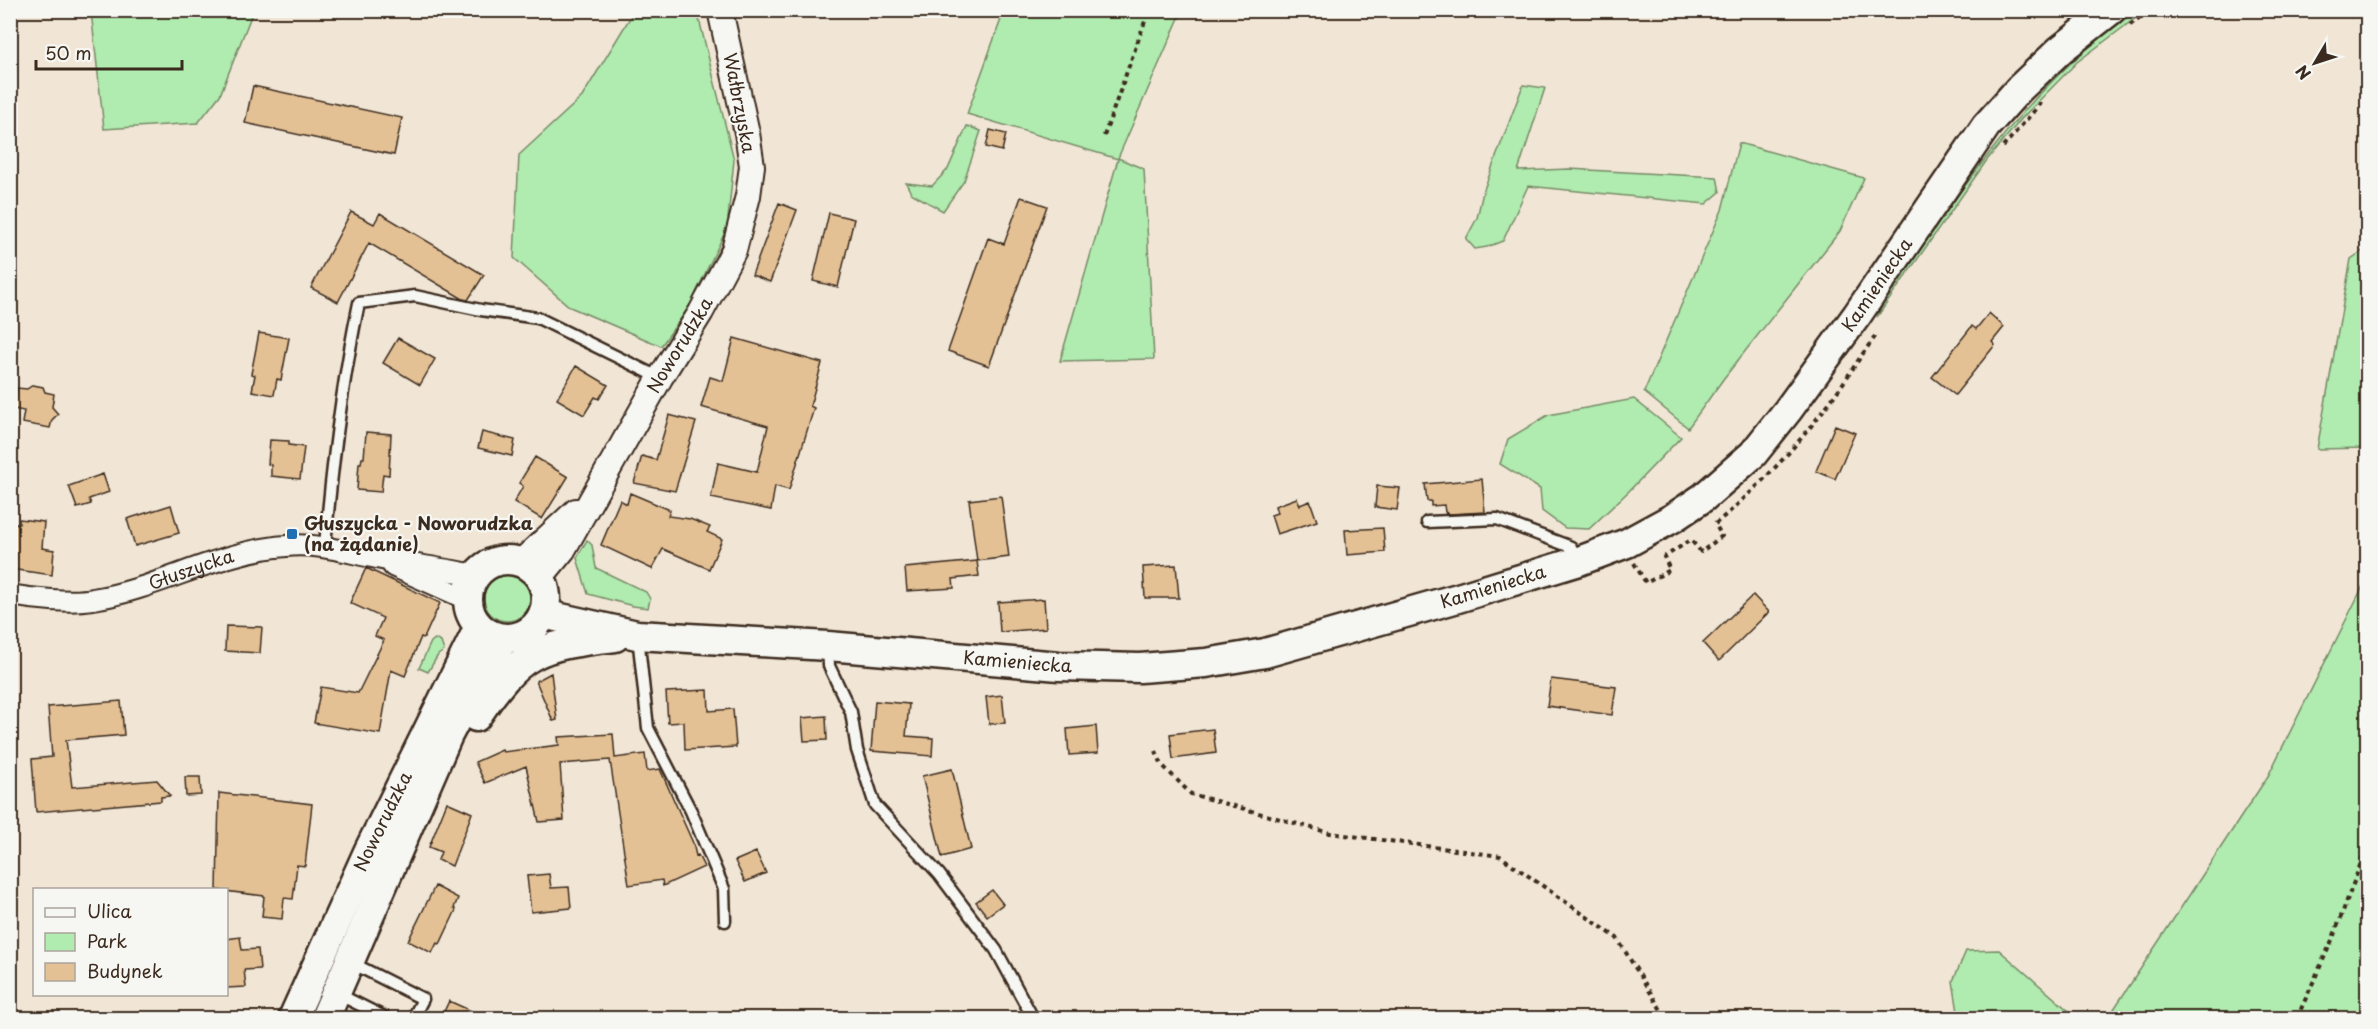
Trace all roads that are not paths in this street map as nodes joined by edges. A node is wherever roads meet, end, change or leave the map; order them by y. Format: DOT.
graph roads {
  1 [pos="720,10"];
  2 [pos="2111,10"];
  3 [pos="748,196"];
  4 [pos="660,378"];
  5 [pos="1427,522"];
  6 [pos="325,546"];
  7 [pos="1579,561"];
  8 [pos="471,587"];
  9 [pos="537,587"];
  10 [pos="10,595"];
  11 [pos="479,627"];
  12 [pos="638,635"];
  13 [pos="504,639"];
  14 [pos="828,646"];
  15 [pos="427,788"];
  16 [pos="725,921"];
  17 [pos="350,962"];
  18 [pos="331,1006"];
  19 [pos="293,1018"];
  20 [pos="386,1018"];
  21 [pos="413,1018"];
  22 [pos="1033,1018"];
  1 -- 3 [label="street, Wałbrzyska"];
  2 -- 7 [label="main road, Kamieniecka"];
  3 -- 4 [label="street, Noworudzka"];
  4 -- 6 [label="lane"];
  4 -- 9 [label="street, Noworudzka"];
  5 -- 7 [label="lane"];
  6 -- 8 [label="street, Głuszycka"];
  6 -- 10 [label="street, Głuszycka"];
  7 -- 14 [label="main road, Kamieniecka"];
  8 -- 9 [label="main road"];
  8 -- 11 [label="main road"];
  9 -- 12 [label="main road, Kamieniecka"];
  9 -- 13 [label="main road"];
  11 -- 13 [label="main road"];
  11 -- 19 [label="main road, Noworudzka"];
  12 -- 14 [label="main road, Kamieniecka"];
  12 -- 15 [label="main road"];
  12 -- 16 [label="lane"];
  13 -- 15 [label="main road, Noworudzka"];
  14 -- 22 [label="lane"];
  15 -- 17 [label="main road, Noworudzka"];
  17 -- 18 [label="main road, Noworudzka"];
  17 -- 21 [label="lane"];
  18 -- 20 [label="lane"];
}
